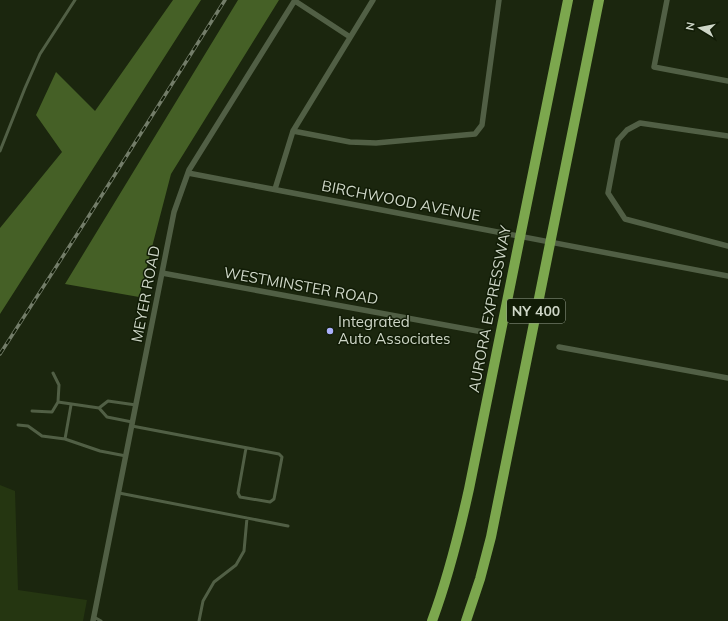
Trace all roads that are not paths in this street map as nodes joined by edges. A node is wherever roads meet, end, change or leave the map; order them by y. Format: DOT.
graph roads {
  1 [pos="75,0"];
  2 [pos="295,0"];
  3 [pos="373,0"];
  4 [pos="499,0"];
  5 [pos="567,0"];
  6 [pos="599,0"];
  7 [pos="667,0"];
  8 [pos="350,37"];
  9 [pos="728,81"];
  10 [pos="293,131"];
  11 [pos="728,136"];
  12 [pos="0,151"];
  13 [pos="188,174"];
  14 [pos="275,189"];
  15 [pos="728,246"];
  16 [pos="162,273"];
  17 [pos="728,276"];
  18 [pos="483,332"];
  19 [pos="559,347"];
  20 [pos="53,373"];
  21 [pos="728,378"];
  22 [pos="58,402"];
  23 [pos="71,404"];
  24 [pos="136,405"];
  25 [pos="99,408"];
  26 [pos="32,411"];
  27 [pos="133,424"];
  28 [pos="18,425"];
  29 [pos="65,439"];
  30 [pos="246,448"];
  31 [pos="126,456"];
  32 [pos="119,493"];
  33 [pos="247,518"];
  34 [pos="288,526"];
  35 [pos="94,619"];
  36 [pos="101,621"];
  37 [pos="199,621"];
  38 [pos="432,621"];
  39 [pos="466,621"];
  1 -- 12 [label="lane"];
  2 -- 8 [label="street"];
  2 -- 13 [label="street, MEYER ROAD"];
  3 -- 8 [label="street"];
  4 -- 10 [label="street"];
  5 -- 38 [label="highway, AURORA EXPRESSWAY / NY 400"];
  6 -- 39 [label="highway, NY 400"];
  7 -- 9 [label="street"];
  8 -- 10 [label="street"];
  10 -- 14 [label="street"];
  11 -- 15 [label="street"];
  13 -- 14 [label="street, BIRCHWOOD AVENUE"];
  13 -- 16 [label="street, MEYER ROAD"];
  14 -- 17 [label="street, BIRCHWOOD AVENUE"];
  16 -- 18 [label="street, WESTMINSTER ROAD"];
  16 -- 24 [label="street, MEYER ROAD"];
  19 -- 21 [label="street"];
  20 -- 22 [label="lane"];
  22 -- 23 [label="lane"];
  22 -- 26 [label="lane"];
  23 -- 25 [label="lane"];
  23 -- 29 [label="lane"];
  24 -- 25 [label="lane"];
  24 -- 27 [label="street, MEYER ROAD"];
  25 -- 27 [label="lane"];
  27 -- 30 [label="lane"];
  27 -- 31 [label="street, MEYER ROAD"];
  28 -- 29 [label="lane"];
  29 -- 31 [label="lane"];
  30 -- 30 [label="lane"];
  31 -- 32 [label="street, MEYER ROAD"];
  32 -- 33 [label="lane"];
  32 -- 35 [label="street, MEYER ROAD"];
  33 -- 34 [label="lane"];
  33 -- 37 [label="lane"];
  35 -- 36 [label="lane"];
}
